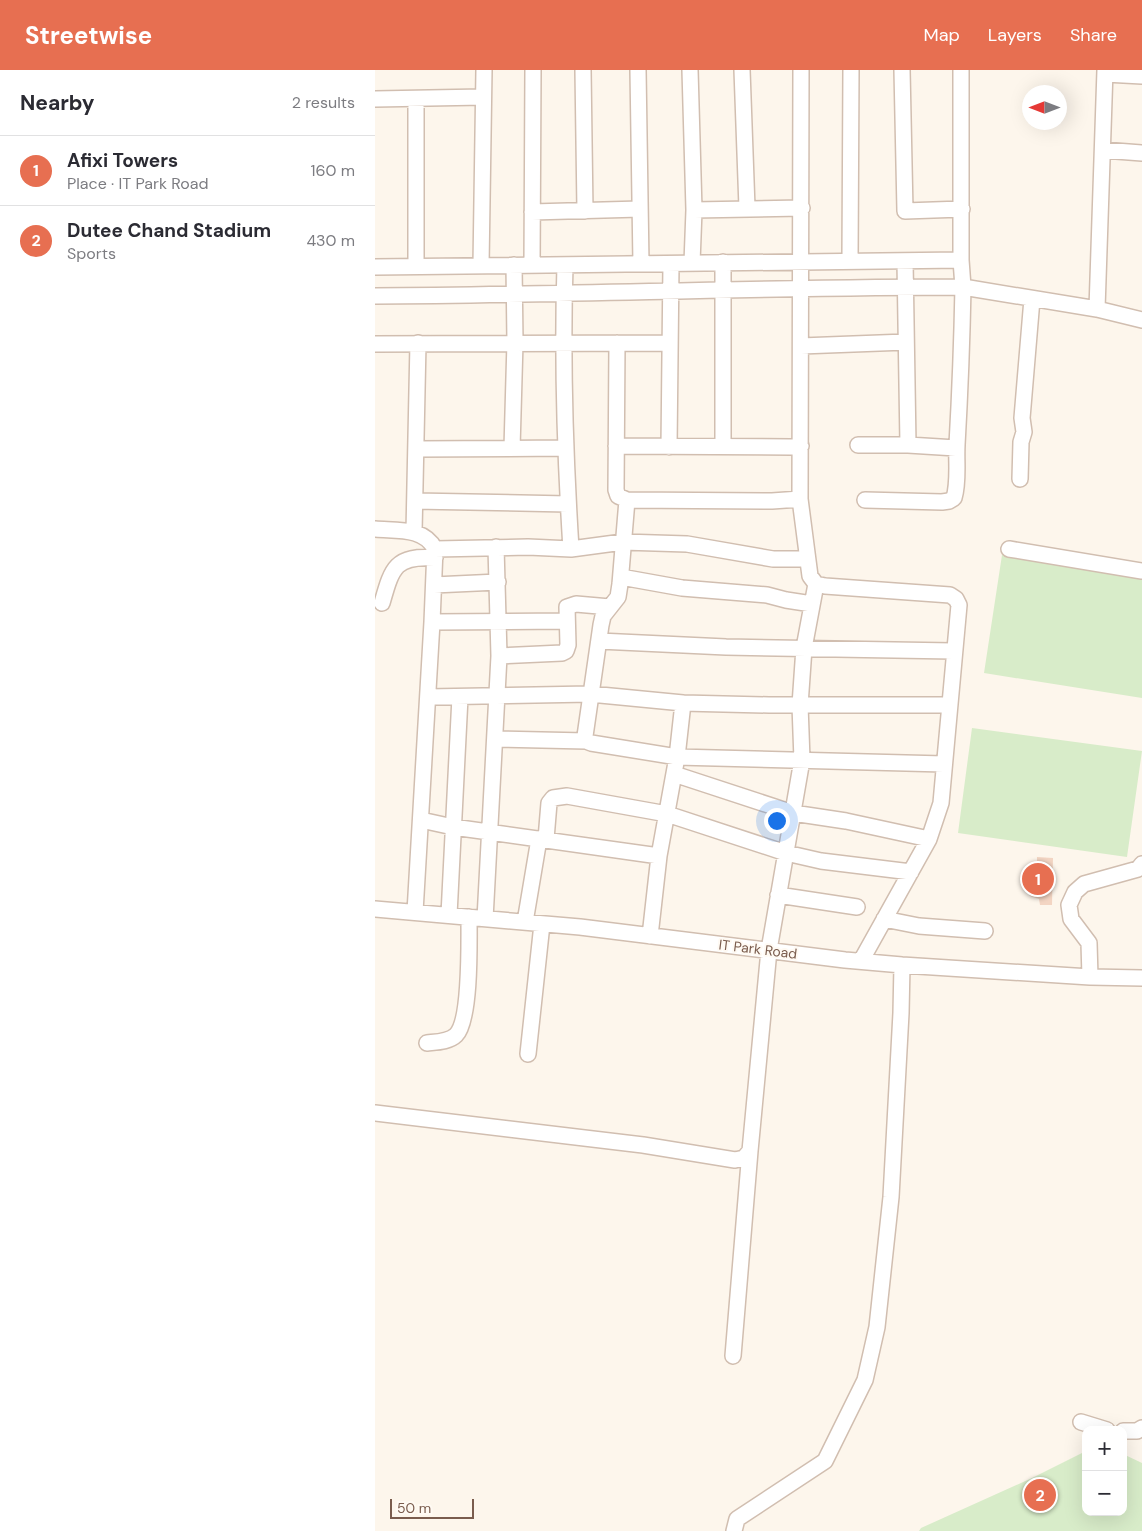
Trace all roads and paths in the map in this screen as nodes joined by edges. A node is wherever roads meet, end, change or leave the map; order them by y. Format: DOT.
graph roads {
  1 [pos="484,70"];
  2 [pos="533,70"];
  3 [pos="583,70"];
  4 [pos="638,70"];
  5 [pos="690,70"];
  6 [pos="742,70"];
  7 [pos="801,70"];
  8 [pos="851,70"];
  9 [pos="903,70"];
  10 [pos="961,70"];
  11 [pos="1105,72"];
  12 [pos="1142,76"];
  13 [pos="483,97"];
  14 [pos="375,99"];
  15 [pos="416,99"];
  16 [pos="1103,150"];
  17 [pos="1142,153"];
  18 [pos="747,208"];
  19 [pos="802,208"];
  20 [pos="640,209"];
  21 [pos="962,209"];
  22 [pos="694,210"];
  23 [pos="585,211"];
  24 [pos="533,212"];
  25 [pos="961,260"];
  26 [pos="850,261"];
  27 [pos="905,261"];
  28 [pos="723,262"];
  29 [pos="801,262"];
  30 [pos="693,263"];
  31 [pos="641,264"];
  32 [pos="671,264"];
  33 [pos="514,265"];
  34 [pos="532,265"];
  35 [pos="565,265"];
  36 [pos="416,266"];
  37 [pos="481,266"];
  38 [pos="375,267"];
  39 [pos="906,287"];
  40 [pos="963,287"];
  41 [pos="800,288"];
  42 [pos="723,290"];
  43 [pos="671,291"];
  44 [pos="564,294"];
  45 [pos="514,295"];
  46 [pos="375,296"];
  47 [pos="1032,299"];
  48 [pos="1097,309"];
  49 [pos="1142,320"];
  50 [pos="515,342"];
  51 [pos="906,342"];
  52 [pos="418,343"];
  53 [pos="564,343"];
  54 [pos="617,343"];
  55 [pos="670,343"];
  56 [pos="375,344"];
  57 [pos="801,346"];
  58 [pos="858,444"];
  59 [pos="907,444"];
  60 [pos="617,446"];
  61 [pos="723,446"];
  62 [pos="801,446"];
  63 [pos="669,447"];
  64 [pos="511,448"];
  65 [pos="565,448"];
  66 [pos="957,448"];
  67 [pos="417,450"];
  68 [pos="1020,479"];
  69 [pos="800,499"];
  70 [pos="627,500"];
  71 [pos="865,500"];
  72 [pos="415,501"];
  73 [pos="568,504"];
  74 [pos="375,530"];
  75 [pos="414,532"];
  76 [pos="623,542"];
  77 [pos="496,547"];
  78 [pos="571,549"];
  79 [pos="1009,549"];
  80 [pos="435,553"];
  81 [pos="807,559"];
  82 [pos="1142,571"];
  83 [pos="621,578"];
  84 [pos="498,582"];
  85 [pos="816,584"];
  86 [pos="434,585"];
  87 [pos="382,603"];
  88 [pos="812,604"];
  89 [pos="610,607"];
  90 [pos="567,621"];
  91 [pos="432,622"];
  92 [pos="498,622"];
  93 [pos="599,641"];
  94 [pos="804,648"];
  95 [pos="953,650"];
  96 [pos="499,656"];
  97 [pos="590,694"];
  98 [pos="460,696"];
  99 [pos="498,696"];
  100 [pos="428,697"];
  101 [pos="683,703"];
  102 [pos="800,705"];
  103 [pos="950,706"];
  104 [pos="495,739"];
  105 [pos="586,740"];
  106 [pos="677,757"];
  107 [pos="802,760"];
  108 [pos="945,764"];
  109 [pos="674,774"];
  110 [pos="793,813"];
  111 [pos="667,814"];
  112 [pos="421,820"];
  113 [pos="453,827"];
  114 [pos="490,832"];
  115 [pos="542,839"];
  116 [pos="929,839"];
  117 [pos="786,853"];
  118 [pos="659,856"];
  119 [pos="1142,864"];
  120 [pos="911,872"];
  121 [pos="778,896"];
  122 [pos="857,907"];
  123 [pos="375,909"];
  124 [pos="415,912"];
  125 [pos="449,915"];
  126 [pos="469,917"];
  127 [pos="884,918"];
  128 [pos="485,919"];
  129 [pos="525,922"];
  130 [pos="542,924"];
  131 [pos="985,931"];
  132 [pos="649,936"];
  133 [pos="769,950"];
  134 [pos="861,961"];
  135 [pos="901,965"];
  136 [pos="1090,977"];
  137 [pos="1142,978"];
  138 [pos="427,1043"];
  139 [pos="528,1054"];
  140 [pos="375,1113"];
  141 [pos="750,1151"];
  142 [pos="733,1356"];
  143 [pos="1081,1422"];
  144 [pos="1094,1426"];
  145 [pos="1142,1428"];
  146 [pos="1127,1431"];
  147 [pos="734,1531"];
  1 -- 13 [label="street"];
  2 -- 24 [label="street"];
  3 -- 23 [label="street"];
  4 -- 20 [label="street"];
  5 -- 22 [label="street"];
  6 -- 18 [label="street"];
  7 -- 19 [label="street"];
  8 -- 26 [label="street"];
  9 -- 21 [label="street"];
  10 -- 21 [label="street"];
  11 -- 12 [label="street"];
  11 -- 16 [label="street"];
  13 -- 15 [label="street"];
  13 -- 37 [label="street"];
  14 -- 15 [label="street"];
  15 -- 36 [label="street"];
  16 -- 17 [label="street"];
  16 -- 48 [label="street"];
  18 -- 19 [label="street"];
  18 -- 22 [label="street"];
  19 -- 29 [label="street"];
  20 -- 23 [label="street"];
  20 -- 31 [label="street"];
  21 -- 25 [label="street"];
  22 -- 30 [label="street"];
  23 -- 24 [label="street"];
  24 -- 34 [label="street"];
  25 -- 27 [label="street"];
  25 -- 40 [label="street"];
  26 -- 27 [label="street"];
  26 -- 29 [label="street"];
  27 -- 39 [label="street"];
  28 -- 29 [label="street"];
  28 -- 30 [label="street"];
  28 -- 42 [label="street"];
  29 -- 41 [label="street"];
  30 -- 32 [label="street"];
  31 -- 32 [label="street"];
  31 -- 35 [label="street"];
  32 -- 43 [label="street"];
  33 -- 34 [label="street"];
  33 -- 37 [label="street"];
  33 -- 45 [label="street"];
  34 -- 35 [label="street"];
  35 -- 44 [label="street"];
  36 -- 37 [label="street"];
  36 -- 38 [label="street"];
  39 -- 40 [label="street"];
  39 -- 41 [label="street"];
  39 -- 51 [label="street"];
  40 -- 47 [label="street"];
  40 -- 66 [label="street"];
  41 -- 42 [label="street"];
  41 -- 57 [label="street"];
  42 -- 43 [label="street"];
  42 -- 61 [label="street"];
  43 -- 44 [label="street"];
  43 -- 55 [label="street"];
  44 -- 45 [label="street"];
  44 -- 53 [label="street"];
  45 -- 46 [label="street"];
  45 -- 50 [label="street"];
  47 -- 48 [label="street"];
  47 -- 68 [label="street"];
  48 -- 49 [label="street"];
  50 -- 52 [label="street"];
  50 -- 53 [label="street"];
  50 -- 64 [label="street"];
  51 -- 57 [label="street"];
  51 -- 59 [label="street"];
  52 -- 56 [label="street"];
  52 -- 67 [label="street"];
  53 -- 54 [label="street"];
  53 -- 65 [label="street"];
  54 -- 55 [label="street"];
  54 -- 60 [label="street"];
  55 -- 63 [label="street"];
  57 -- 62 [label="street"];
  58 -- 59 [label="street"];
  59 -- 66 [label="street"];
  60 -- 63 [label="street"];
  60 -- 70 [label="street"];
  61 -- 62 [label="street"];
  61 -- 63 [label="street"];
  62 -- 69 [label="street"];
  64 -- 65 [label="street"];
  64 -- 67 [label="street"];
  65 -- 73 [label="street"];
  66 -- 71 [label="street"];
  67 -- 72 [label="street"];
  69 -- 70 [label="street"];
  69 -- 81 [label="street"];
  70 -- 76 [label="street"];
  72 -- 73 [label="street"];
  72 -- 75 [label="street"];
  73 -- 78 [label="street"];
  74 -- 75 [label="street"];
  75 -- 80 [label="street"];
  76 -- 78 [label="street"];
  76 -- 81 [label="street"];
  76 -- 83 [label="street"];
  77 -- 78 [label="street"];
  77 -- 80 [label="street"];
  77 -- 84 [label="street"];
  79 -- 82 [label="street"];
  80 -- 86 [label="street"];
  80 -- 87 [label="street"];
  81 -- 85 [label="street"];
  83 -- 88 [label="street"];
  83 -- 89 [label="street"];
  84 -- 86 [label="street"];
  84 -- 92 [label="street"];
  85 -- 88 [label="street"];
  85 -- 95 [label="street"];
  86 -- 91 [label="street"];
  88 -- 94 [label="street"];
  89 -- 90 [label="street"];
  89 -- 93 [label="street"];
  90 -- 92 [label="street"];
  90 -- 96 [label="street"];
  91 -- 92 [label="street"];
  91 -- 100 [label="street"];
  92 -- 96 [label="street"];
  93 -- 94 [label="street"];
  93 -- 97 [label="street"];
  94 -- 95 [label="street"];
  94 -- 102 [label="street"];
  95 -- 103 [label="street"];
  96 -- 99 [label="street"];
  97 -- 99 [label="street"];
  97 -- 101 [label="street"];
  97 -- 105 [label="street"];
  98 -- 99 [label="street"];
  98 -- 100 [label="street"];
  98 -- 113 [label="street"];
  99 -- 104 [label="street"];
  100 -- 112 [label="street"];
  101 -- 102 [label="street"];
  101 -- 106 [label="street"];
  102 -- 103 [label="street"];
  102 -- 107 [label="street"];
  103 -- 108 [label="street"];
  104 -- 105 [label="street"];
  104 -- 114 [label="street"];
  105 -- 106 [label="street"];
  106 -- 107 [label="street"];
  106 -- 109 [label="street"];
  107 -- 108 [label="street"];
  107 -- 110 [label="street"];
  108 -- 116 [label="street"];
  109 -- 110 [label="street"];
  109 -- 111 [label="street"];
  110 -- 116 [label="street"];
  110 -- 117 [label="street"];
  111 -- 115 [label="street"];
  111 -- 117 [label="street"];
  111 -- 118 [label="street"];
  112 -- 113 [label="street"];
  112 -- 124 [label="street"];
  113 -- 114 [label="street"];
  113 -- 125 [label="street"];
  114 -- 115 [label="street"];
  114 -- 128 [label="street"];
  115 -- 118 [label="street"];
  115 -- 129 [label="street"];
  116 -- 120 [label="street"];
  117 -- 120 [label="street"];
  117 -- 121 [label="street"];
  118 -- 132 [label="street"];
  119 -- 136 [label="street"];
  120 -- 127 [label="street"];
  121 -- 122 [label="street"];
  121 -- 133 [label="street"];
  123 -- 124 [label="street, IT Park Road"];
  124 -- 125 [label="street, IT Park Road"];
  125 -- 126 [label="street, IT Park Road"];
  126 -- 128 [label="street, IT Park Road"];
  126 -- 138 [label="street"];
  127 -- 131 [label="street"];
  127 -- 134 [label="street"];
  128 -- 129 [label="street, IT Park Road"];
  129 -- 130 [label="street, IT Park Road"];
  130 -- 132 [label="street, IT Park Road"];
  130 -- 139 [label="street"];
  132 -- 133 [label="street, IT Park Road"];
  133 -- 134 [label="street, IT Park Road"];
  133 -- 141 [label="street"];
  134 -- 135 [label="street, IT Park Road"];
  135 -- 136 [label="street, IT Park Road"];
  135 -- 147 [label="street"];
  136 -- 137 [label="street, IT Park Road"];
  140 -- 141 [label="street"];
  141 -- 142 [label="street"];
  143 -- 144 [label="street"];
  145 -- 146 [label="street"];
}
